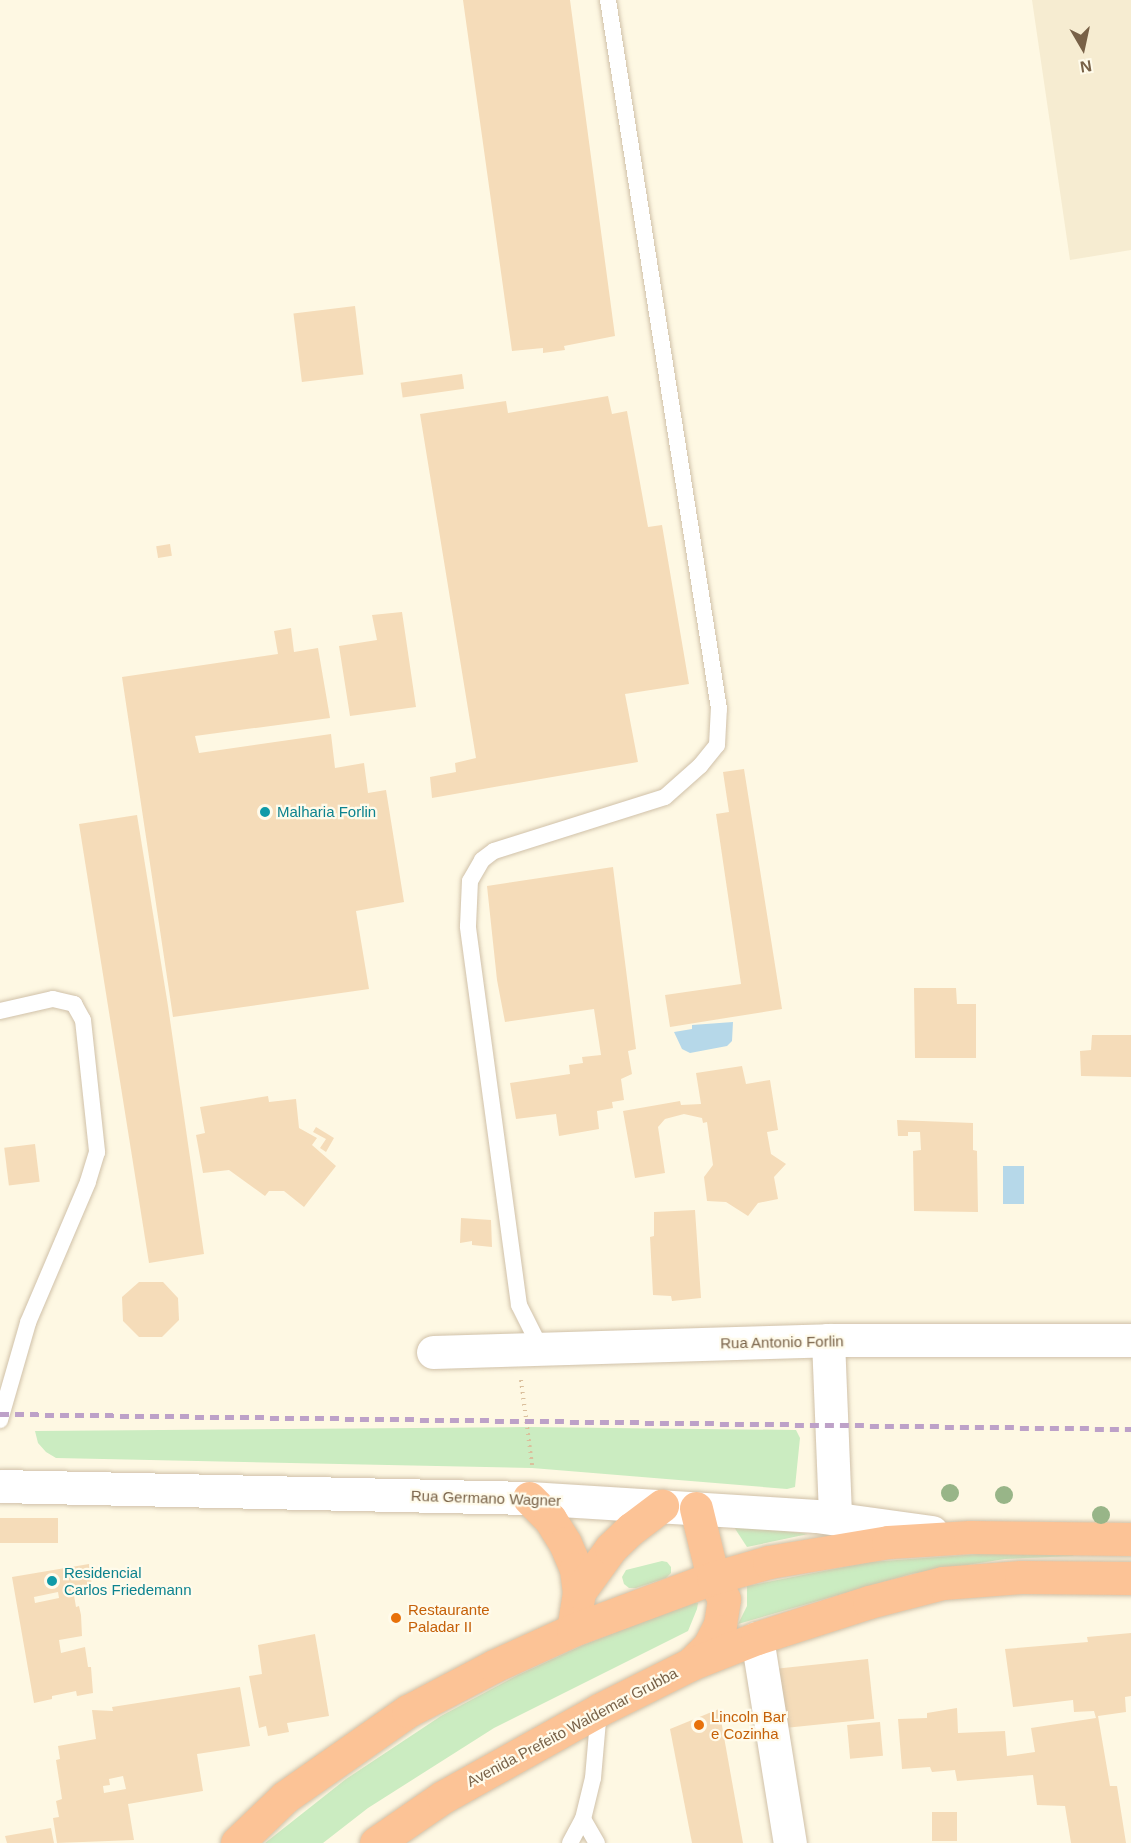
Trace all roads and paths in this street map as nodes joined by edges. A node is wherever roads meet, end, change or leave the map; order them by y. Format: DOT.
graph roads {
  1 [pos="608,0"];
  2 [pos="0,1011"];
  3 [pos="828,1340"];
  4 [pos="1131,1340"];
  5 [pos="529,1349"];
  6 [pos="433,1352"];
  7 [pos="0,1420"];
  8 [pos="0,1486"];
  9 [pos="527,1498"];
  10 [pos="662,1506"];
  11 [pos="696,1508"];
  12 [pos="835,1518"];
  13 [pos="970,1537"];
  14 [pos="1131,1539"];
  15 [pos="713,1578"];
  16 [pos="1131,1578"];
  17 [pos="579,1592"];
  18 [pos="573,1630"];
  19 [pos="757,1638"];
  20 [pos="691,1664"];
  21 [pos="599,1710"];
  22 [pos="583,1819"];
  23 [pos="237,1843"];
  24 [pos="376,1843"];
  25 [pos="570,1843"];
  26 [pos="597,1843"];
  27 [pos="790,1843"];
  1 -- 5 [label="lane"];
  2 -- 7 [label="lane"];
  3 -- 4 [label="street, Rua Antonio Forlin"];
  3 -- 5 [label="street, Rua Antonio Forlin"];
  3 -- 12 [label="street"];
  5 -- 6 [label="street, Rua Antonio Forlin"];
  5 -- 9 [label="path"];
  8 -- 9 [label="street, Rua Germano Wagner"];
  9 -- 10 [label="street, Rua Germano Wagner"];
  9 -- 17 [label="highway"];
  10 -- 11 [label="street, Rua Germano Wagner"];
  10 -- 17 [label="highway"];
  11 -- 12 [label="street, Rua Germano Wagner"];
  11 -- 15 [label="highway"];
  12 -- 13 [label="street, Rua Germano Wagner"];
  13 -- 14 [label="highway"];
  13 -- 15 [label="highway"];
  15 -- 18 [label="highway"];
  15 -- 20 [label="highway"];
  16 -- 19 [label="highway, Avenida Prefeito Waldemar Grubba"];
  17 -- 18 [label="highway"];
  18 -- 23 [label="highway"];
  19 -- 20 [label="highway, Avenida Prefeito Waldemar Grubba"];
  19 -- 27 [label="street"];
  20 -- 21 [label="highway, Avenida Prefeito Waldemar Grubba"];
  21 -- 22 [label="lane"];
  21 -- 24 [label="highway, Avenida Prefeito Waldemar Grubba"];
  22 -- 25 [label="lane"];
  22 -- 26 [label="lane"];
}
